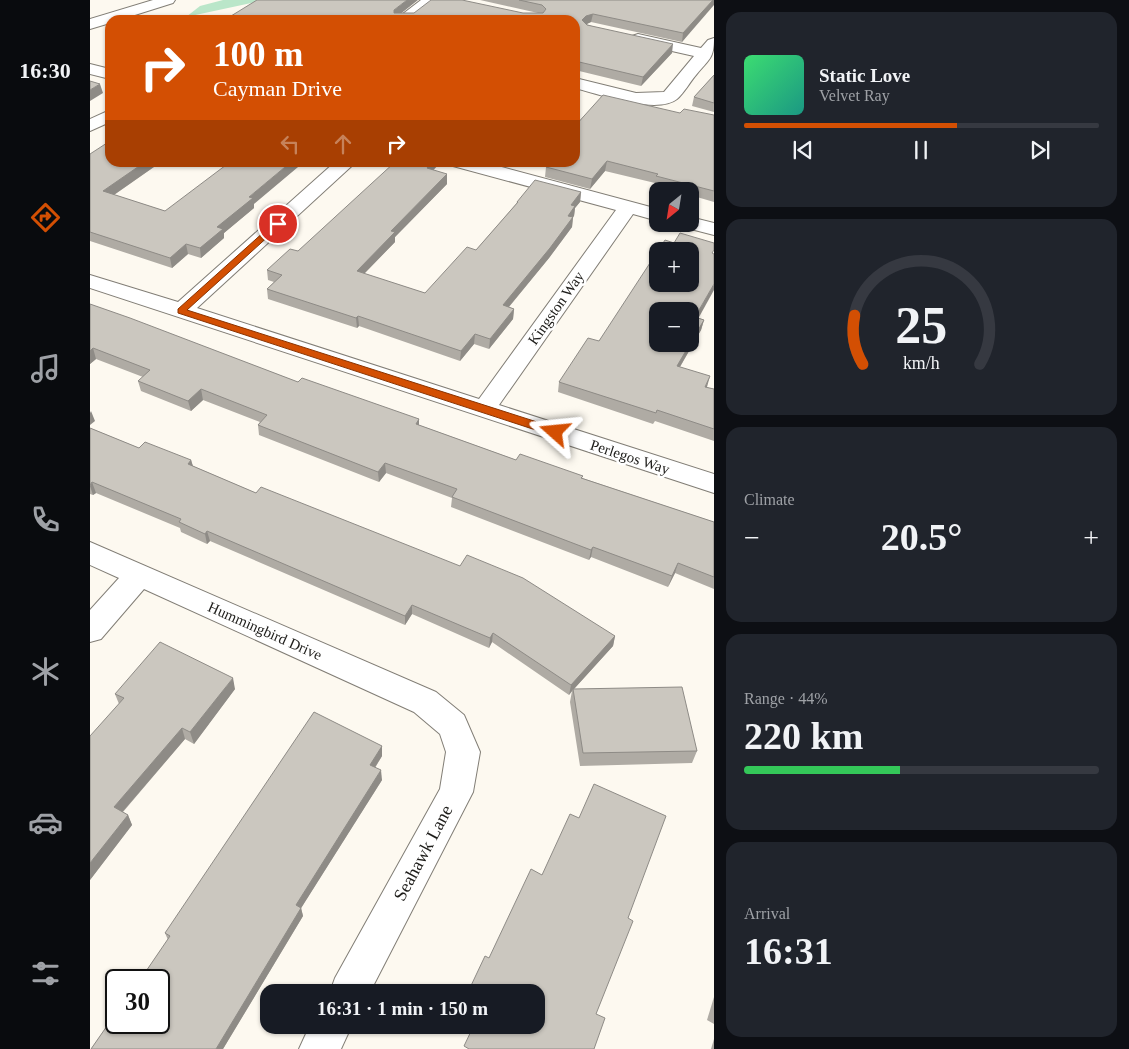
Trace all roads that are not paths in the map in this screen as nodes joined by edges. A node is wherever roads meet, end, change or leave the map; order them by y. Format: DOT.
graph roads {
  1 [pos="168,0"];
  2 [pos="431,0"];
  3 [pos="119,15"];
  4 [pos="410,15"];
  5 [pos="105,19"];
  6 [pos="90,24"];
  7 [pos="619,36"];
  8 [pos="708,55"];
  9 [pos="90,70"];
  10 [pos="105,73"];
  11 [pos="580,86"];
  12 [pos="660,100"];
  13 [pos="682,111"];
  14 [pos="105,118"];
  15 [pos="90,126"];
  16 [pos="341,167"];
  17 [pos="499,167"];
  18 [pos="628,207"];
  19 [pos="649,213"];
  20 [pos="699,225"];
  21 [pos="714,229"];
  22 [pos="90,281"];
  23 [pos="181,311"];
  24 [pos="484,409"];
  25 [pos="714,484"];
  26 [pos="90,553"];
  27 [pos="139,575"];
  28 [pos="90,630"];
  29 [pos="438,713"];
  30 [pos="353,984"];
  31 [pos="327,1034"];
  32 [pos="319,1049"];
  1 -- 3 [label="street"];
  2 -- 4 [label="street"];
  5 -- 6 [label="street"];
  7 -- 8 [label="street"];
  8 -- 12 [label="street"];
  9 -- 10 [label="street"];
  11 -- 12 [label="street"];
  12 -- 13 [label="street"];
  14 -- 15 [label="street"];
  16 -- 23 [label="street"];
  17 -- 18 [label="street"];
  18 -- 19 [label="street"];
  18 -- 24 [label="street, Kingston Way"];
  20 -- 21 [label="street"];
  22 -- 23 [label="street, Perlegos Way"];
  23 -- 24 [label="street, Perlegos Way"];
  24 -- 25 [label="street, Perlegos Way"];
  26 -- 27 [label="street, Hummingbird Drive"];
  27 -- 28 [label="street"];
  27 -- 29 [label="street, Hummingbird Drive"];
  29 -- 30 [label="street, Seahawk Lane"];
  31 -- 32 [label="street"];
}
